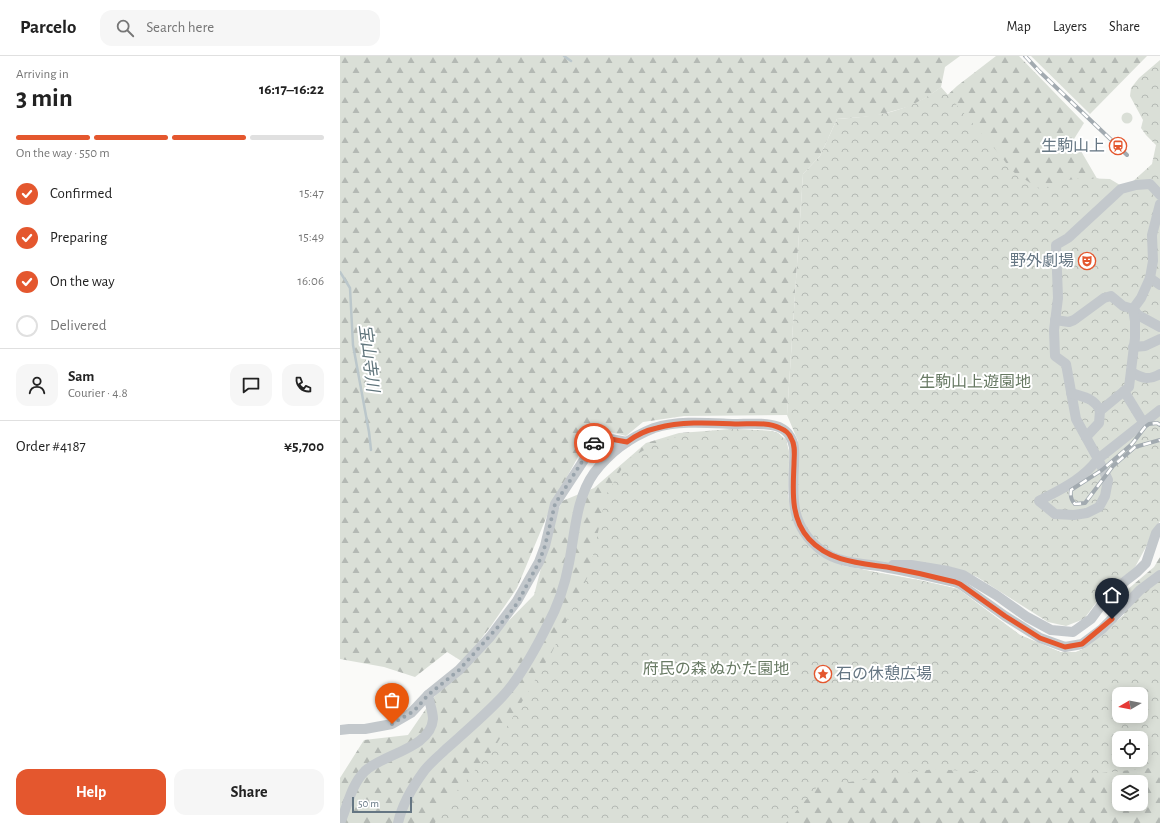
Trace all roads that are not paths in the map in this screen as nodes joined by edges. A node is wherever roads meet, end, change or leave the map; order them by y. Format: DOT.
graph roads {
  1 [pos="1160,195"];
  2 [pos="1160,204"];
  3 [pos="1150,278"];
  4 [pos="1160,285"];
  5 [pos="1133,309"];
  6 [pos="1056,320"];
  7 [pos="1160,327"];
  8 [pos="1160,341"];
  9 [pos="1133,347"];
  10 [pos="1131,372"];
  11 [pos="1160,374"];
  12 [pos="1124,391"];
  13 [pos="1071,393"];
  14 [pos="1100,410"];
  15 [pos="1160,410"];
  16 [pos="1143,422"];
  17 [pos="1086,437"];
  18 [pos="627,442"];
  19 [pos="1098,460"];
  20 [pos="1160,528"];
  21 [pos="887,567"];
  22 [pos="1160,574"];
  23 [pos="428,695"];
  24 [pos="340,730"];
  25 [pos="340,823"];
  26 [pos="398,823"];
  1 -- 6 [label="street"];
  2 -- 3 [label="street"];
  3 -- 4 [label="street"];
  3 -- 5 [label="street"];
  5 -- 6 [label="street"];
  5 -- 7 [label="street"];
  5 -- 9 [label="street"];
  6 -- 13 [label="street"];
  8 -- 9 [label="street"];
  9 -- 10 [label="street"];
  10 -- 11 [label="street"];
  10 -- 12 [label="street"];
  12 -- 14 [label="street"];
  12 -- 16 [label="street"];
  13 -- 14 [label="street"];
  13 -- 17 [label="street"];
  14 -- 17 [label="street"];
  15 -- 16 [label="street"];
  16 -- 19 [label="street"];
  17 -- 19 [label="street"];
  18 -- 21 [label="street"];
  18 -- 23 [label="street"];
  18 -- 26 [label="street"];
  19 -- 19 [label="street"];
  20 -- 21 [label="street"];
  21 -- 22 [label="street"];
  23 -- 24 [label="street"];
  23 -- 25 [label="street"];
}
